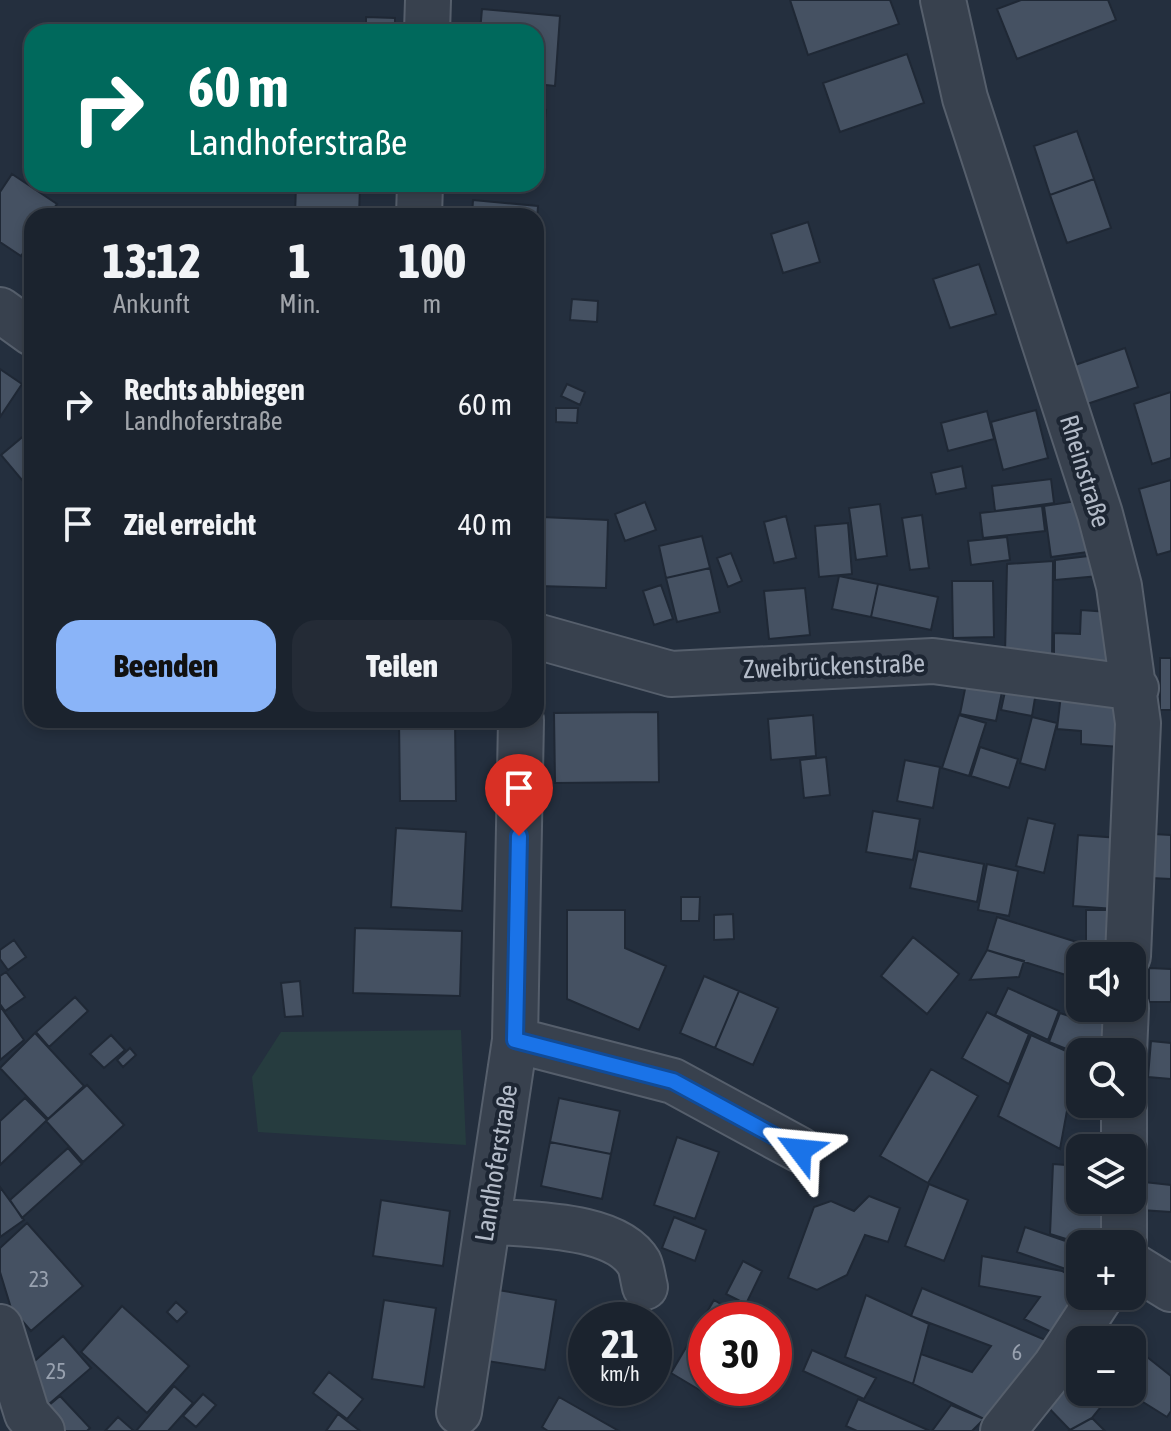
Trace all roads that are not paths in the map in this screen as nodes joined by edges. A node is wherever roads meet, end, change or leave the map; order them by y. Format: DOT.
graph roads {
  1 [pos="428,0"];
  2 [pos="943,0"];
  3 [pos="427,24"];
  4 [pos="0,310"];
  5 [pos="24,327"];
  6 [pos="544,646"];
  7 [pos="1148,712"];
  8 [pos="521,728"];
  9 [pos="1129,942"];
  10 [pos="515,1040"];
  11 [pos="800,1150"];
  12 [pos="488,1221"];
  13 [pos="1146,1274"];
  14 [pos="645,1287"];
  15 [pos="1171,1289"];
  16 [pos="1092,1310"];
  17 [pos="0,1327"];
  18 [pos="459,1412"];
  19 [pos="42,1431"];
  20 [pos="1003,1431"];
  1 -- 3 [label="street"];
  2 -- 7 [label="street, Rheinstraße"];
  4 -- 5 [label="street"];
  6 -- 7 [label="street, Zweibrückenstraße"];
  7 -- 9 [label="street, Rheinstraße"];
  8 -- 10 [label="street, Landhoferstraße"];
  10 -- 11 [label="street"];
  10 -- 12 [label="street, Landhoferstraße"];
  12 -- 14 [label="street"];
  12 -- 18 [label="street, Landhoferstraße"];
  13 -- 15 [label="street"];
  16 -- 20 [label="street"];
  17 -- 19 [label="street"];
}
